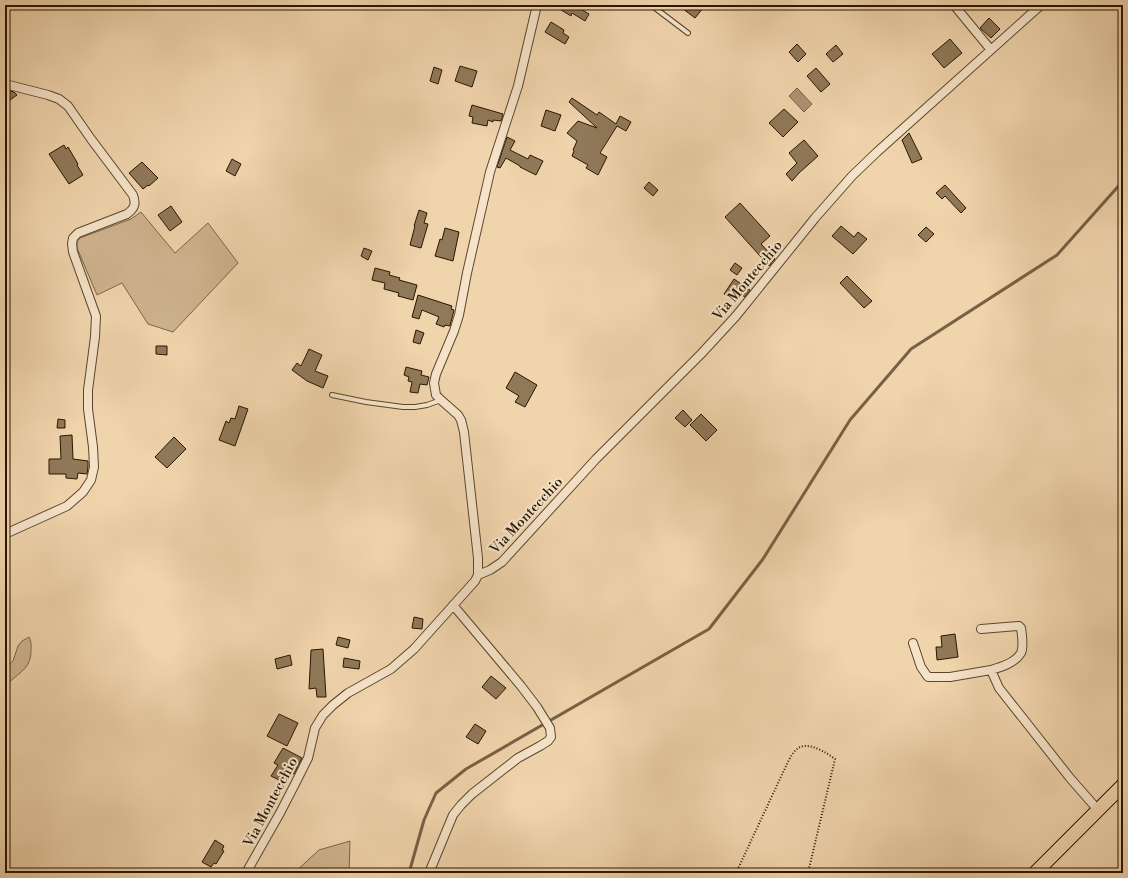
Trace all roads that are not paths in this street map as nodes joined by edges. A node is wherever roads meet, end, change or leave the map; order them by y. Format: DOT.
graph roads {
  1 [pos="537,5"];
  2 [pos="651,5"];
  3 [pos="954,5"];
  4 [pos="1041,5"];
  5 [pos="688,33"];
  6 [pos="991,50"];
  7 [pos="5,84"];
  8 [pos="332,395"];
  9 [pos="441,400"];
  10 [pos="5,534"];
  11 [pos="478,575"];
  12 [pos="453,605"];
  13 [pos="981,629"];
  14 [pos="913,643"];
  15 [pos="991,670"];
  16 [pos="1123,785"];
  17 [pos="1098,810"];
  18 [pos="246,873"];
  19 [pos="429,873"];
  20 [pos="1035,873"];
  1 -- 9 [label="street, Via Montecchio"];
  2 -- 5 [label="lane"];
  3 -- 6 [label="street"];
  4 -- 6 [label="street, Via Montecchio"];
  6 -- 11 [label="street, Via Montecchio"];
  7 -- 10 [label="street"];
  8 -- 9 [label="lane"];
  9 -- 11 [label="street, Via Montecchio"];
  11 -- 12 [label="street, Via Montecchio"];
  12 -- 18 [label="street, Via Montecchio"];
  12 -- 19 [label="street"];
  13 -- 15 [label="street"];
  14 -- 15 [label="street"];
  15 -- 17 [label="street"];
  16 -- 17 [label="main road"];
  17 -- 20 [label="main road"];
}
